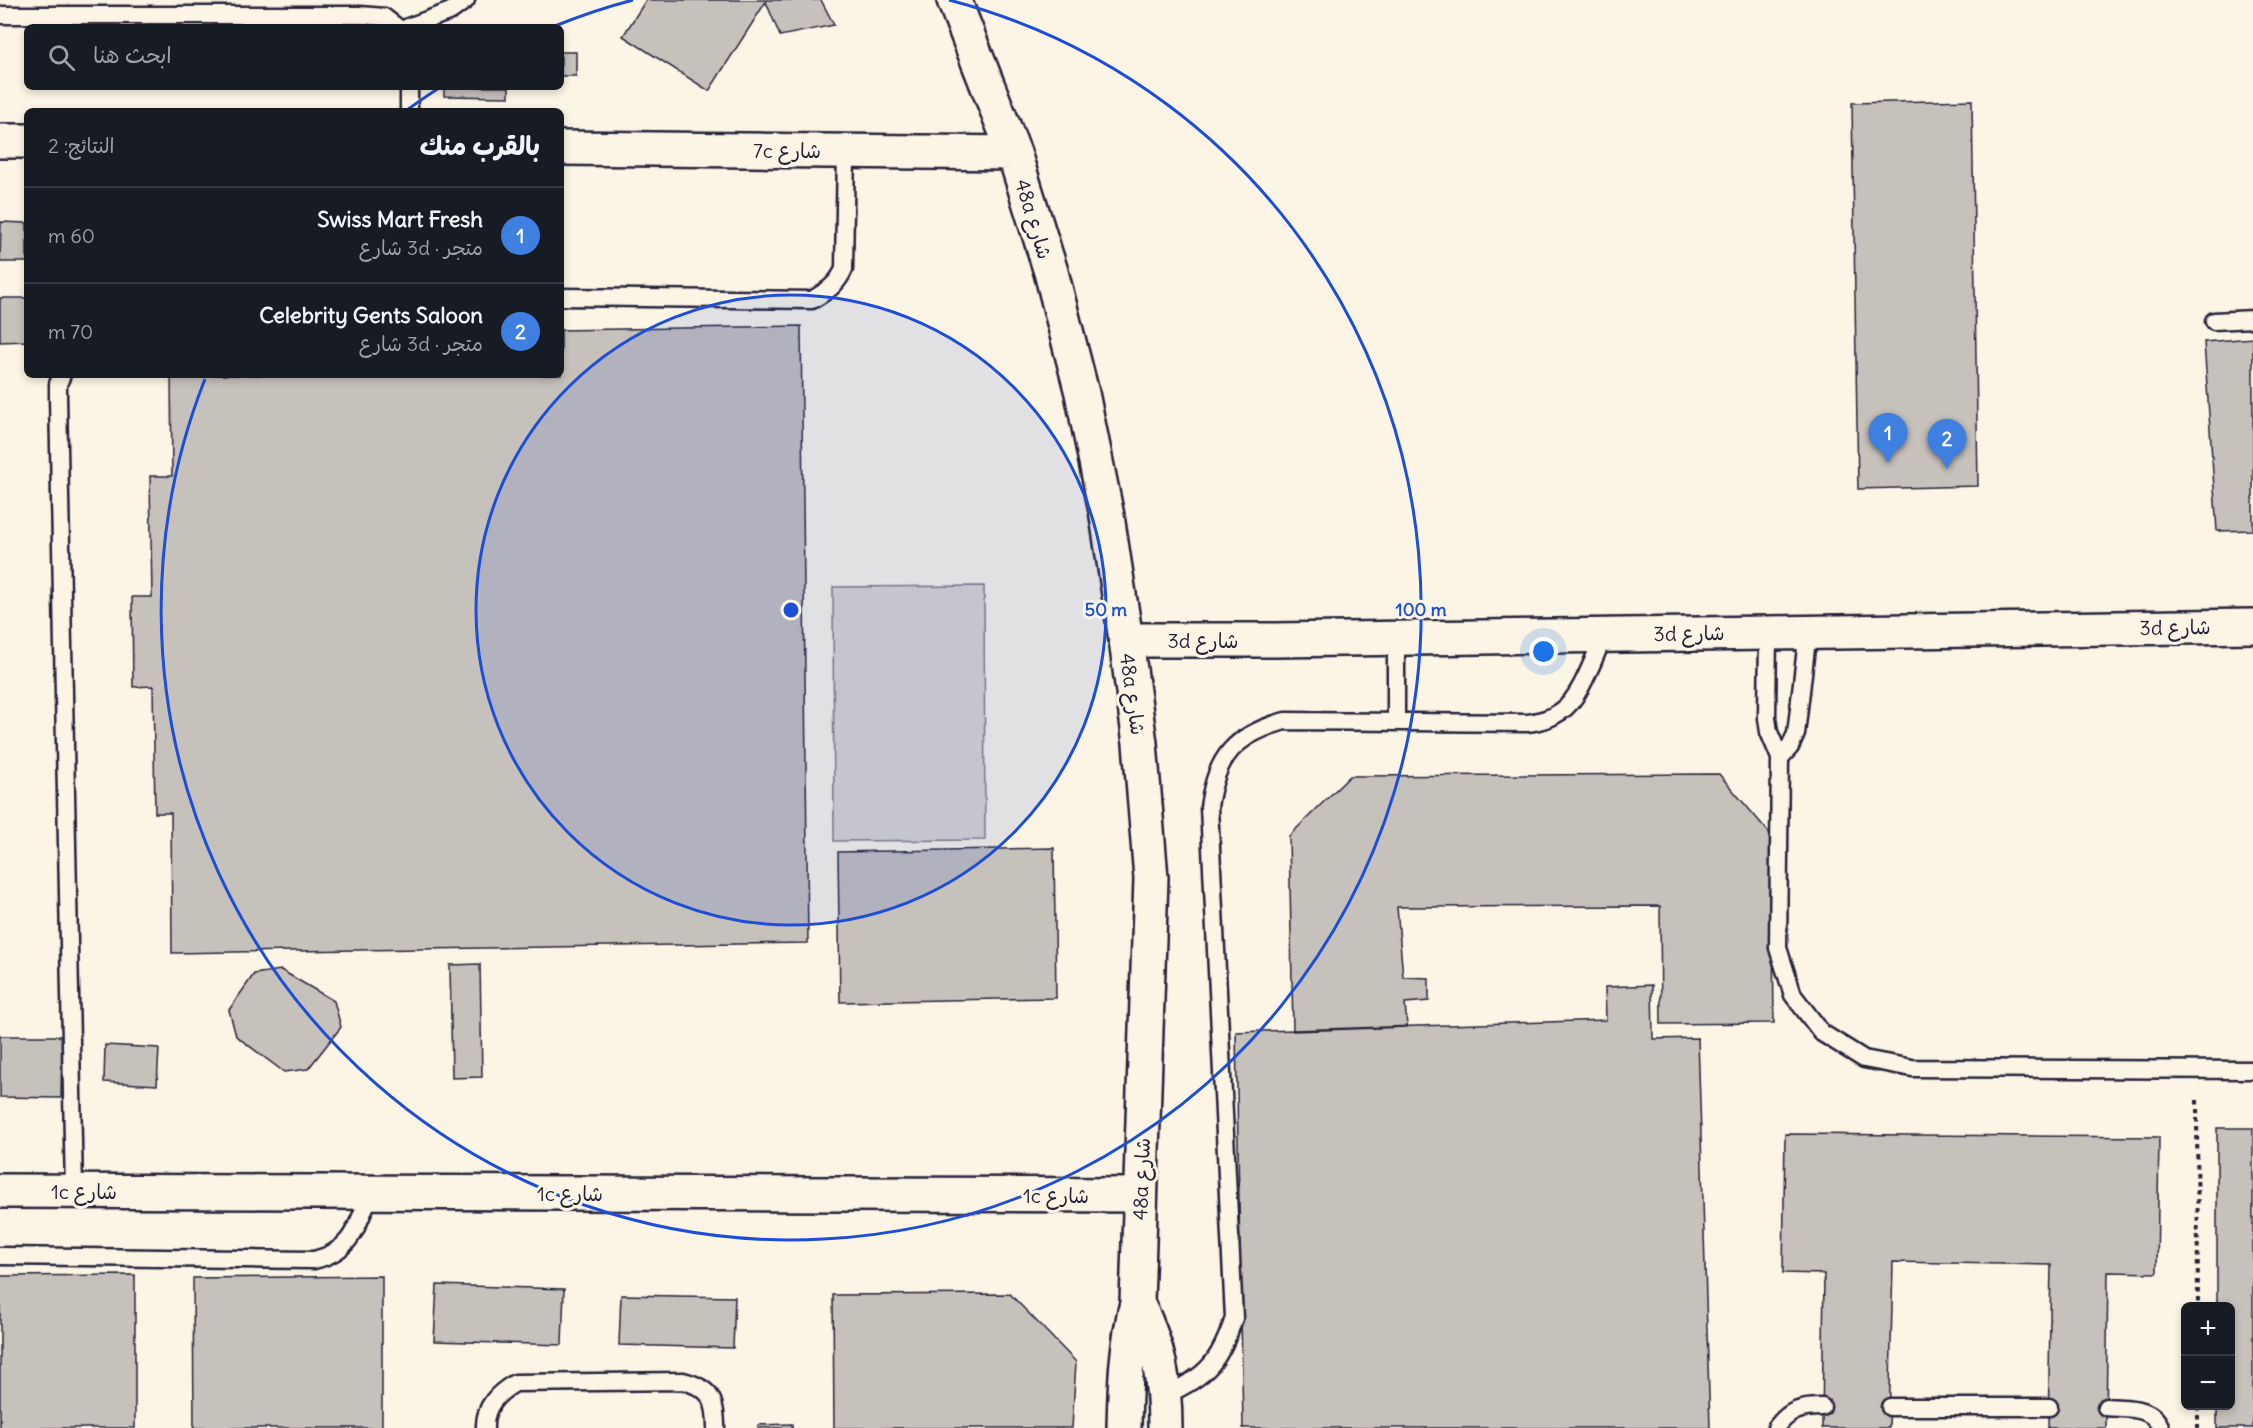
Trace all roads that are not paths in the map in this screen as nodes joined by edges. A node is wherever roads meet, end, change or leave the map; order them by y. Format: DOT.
graph roads {
  1 [pos="466,0"];
  2 [pos="954,0"];
  3 [pos="0,15"];
  4 [pos="393,24"];
  5 [pos="416,24"];
  6 [pos="409,90"];
  7 [pos="409,108"];
  8 [pos="0,141"];
  9 [pos="24,141"];
  10 [pos="564,148"];
  11 [pos="846,150"];
  12 [pos="1014,153"];
  13 [pos="564,297"];
  14 [pos="2253,319"];
  15 [pos="2214,321"];
  16 [pos="61,378"];
  17 [pos="2253,626"];
  18 [pos="1808,631"];
  19 [pos="1768,632"];
  20 [pos="1604,635"];
  21 [pos="1396,637"];
  22 [pos="1126,640"];
  23 [pos="1396,722"];
  24 [pos="1780,758"];
  25 [pos="2253,1070"];
  26 [pos="0,1191"];
  27 [pos="74,1191"];
  28 [pos="371,1192"];
  29 [pos="1140,1195"];
  30 [pos="0,1256"];
  31 [pos="1137,1304"];
  32 [pos="1165,1395"];
  33 [pos="1822,1407"];
  34 [pos="1890,1407"];
  35 [pos="2049,1407"];
  36 [pos="2106,1407"];
  37 [pos="485,1428"];
  38 [pos="716,1428"];
  39 [pos="1124,1428"];
  40 [pos="1165,1428"];
  41 [pos="1776,1428"];
  42 [pos="2162,1428"];
  1 -- 5 [label="lane"];
  2 -- 12 [label="street, 48a شارع"];
  3 -- 4 [label="lane"];
  6 -- 7 [label="lane"];
  8 -- 9 [label="street"];
  10 -- 11 [label="street, 7c شارع"];
  11 -- 12 [label="street, 7c شارع"];
  11 -- 13 [label="lane"];
  12 -- 22 [label="street, 48a شارع"];
  14 -- 15 [label="lane"];
  16 -- 27 [label="lane"];
  17 -- 18 [label="street, 3d شارع"];
  18 -- 19 [label="street, 3d شارع"];
  18 -- 24 [label="lane"];
  19 -- 20 [label="street, 3d شارع"];
  19 -- 24 [label="lane"];
  20 -- 21 [label="street, 3d شارع"];
  20 -- 23 [label="lane"];
  21 -- 22 [label="street, 3d شارع"];
  21 -- 23 [label="lane"];
  22 -- 29 [label="street, 48a شارع"];
  23 -- 32 [label="lane"];
  24 -- 25 [label="lane"];
  26 -- 27 [label="street, 1c شارع"];
  27 -- 28 [label="street, 1c شارع"];
  28 -- 29 [label="street, 1c شارع"];
  28 -- 30 [label="lane"];
  29 -- 31 [label="street, 48a شارع"];
  31 -- 32 [label="street, 48a شارع"];
  31 -- 39 [label="street, 48a شارع"];
  32 -- 40 [label="street, 48a شارع"];
  33 -- 41 [label="lane"];
  34 -- 35 [label="lane"];
  36 -- 42 [label="lane"];
  37 -- 38 [label="lane"];
}
